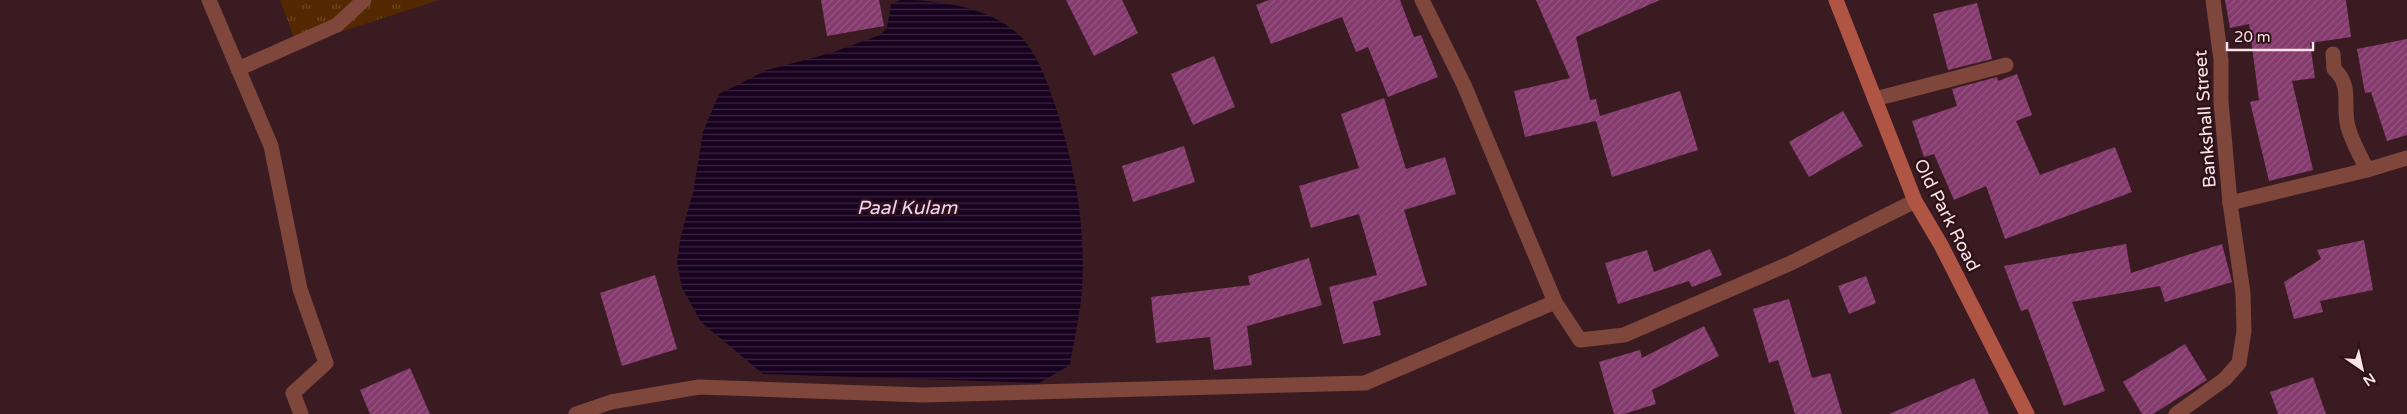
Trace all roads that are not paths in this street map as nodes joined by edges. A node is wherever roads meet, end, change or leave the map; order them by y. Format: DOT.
graph roads {
  1 [pos="209,0"];
  2 [pos="364,0"];
  3 [pos="1422,0"];
  4 [pos="1836,0"];
  5 [pos="2213,0"];
  6 [pos="2333,54"];
  7 [pos="2006,65"];
  8 [pos="238,69"];
  9 [pos="1875,100"];
  10 [pos="2407,158"];
  11 [pos="2367,170"];
  12 [pos="1915,201"];
  13 [pos="2230,203"];
  14 [pos="1555,302"];
  15 [pos="301,414"];
  16 [pos="576,414"];
  17 [pos="2027,414"];
  18 [pos="2176,414"];
  1 -- 8 [label="street"];
  2 -- 8 [label="street"];
  3 -- 14 [label="street"];
  4 -- 9 [label="street, Old Park Road"];
  5 -- 13 [label="street, Bankshall Street"];
  6 -- 11 [label="street"];
  7 -- 9 [label="street"];
  8 -- 15 [label="street"];
  9 -- 12 [label="street, Old Park Road"];
  10 -- 11 [label="street, Bankshall Street"];
  11 -- 13 [label="street, Bankshall Street"];
  12 -- 14 [label="street"];
  12 -- 17 [label="street, Old Park Road"];
  13 -- 18 [label="street"];
  14 -- 16 [label="street"];
}
